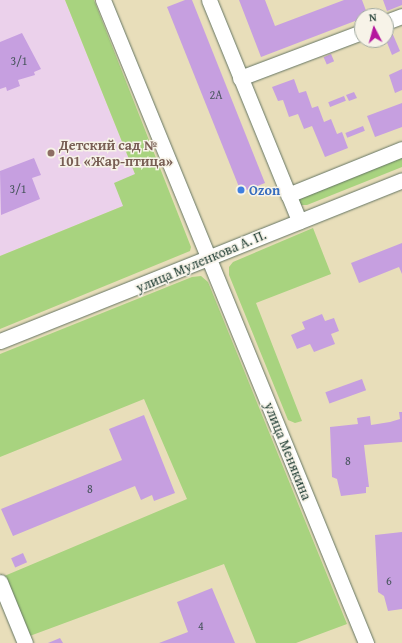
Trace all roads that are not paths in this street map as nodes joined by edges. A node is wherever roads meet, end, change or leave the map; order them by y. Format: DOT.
graph roads {
  1 [pos="102,0"];
  2 [pos="209,0"];
  3 [pos="354,35"];
  4 [pos="240,78"];
  5 [pos="402,149"];
  6 [pos="402,180"];
  7 [pos="288,195"];
  8 [pos="299,221"];
  9 [pos="209,259"];
  10 [pos="0,341"];
  11 [pos="0,582"];
  12 [pos="25,643"];
  13 [pos="366,643"];
  1 -- 9 [label="street, улица Менякина"];
  2 -- 4 [label="street"];
  3 -- 4 [label="street"];
  4 -- 7 [label="street"];
  5 -- 7 [label="street"];
  6 -- 8 [label="street, улица Муленкова А. П."];
  7 -- 8 [label="street"];
  8 -- 9 [label="street, улица Муленкова А. П."];
  9 -- 10 [label="street, улица Муленкова А. П."];
  9 -- 13 [label="street, улица Менякина"];
  11 -- 12 [label="street"];
}
